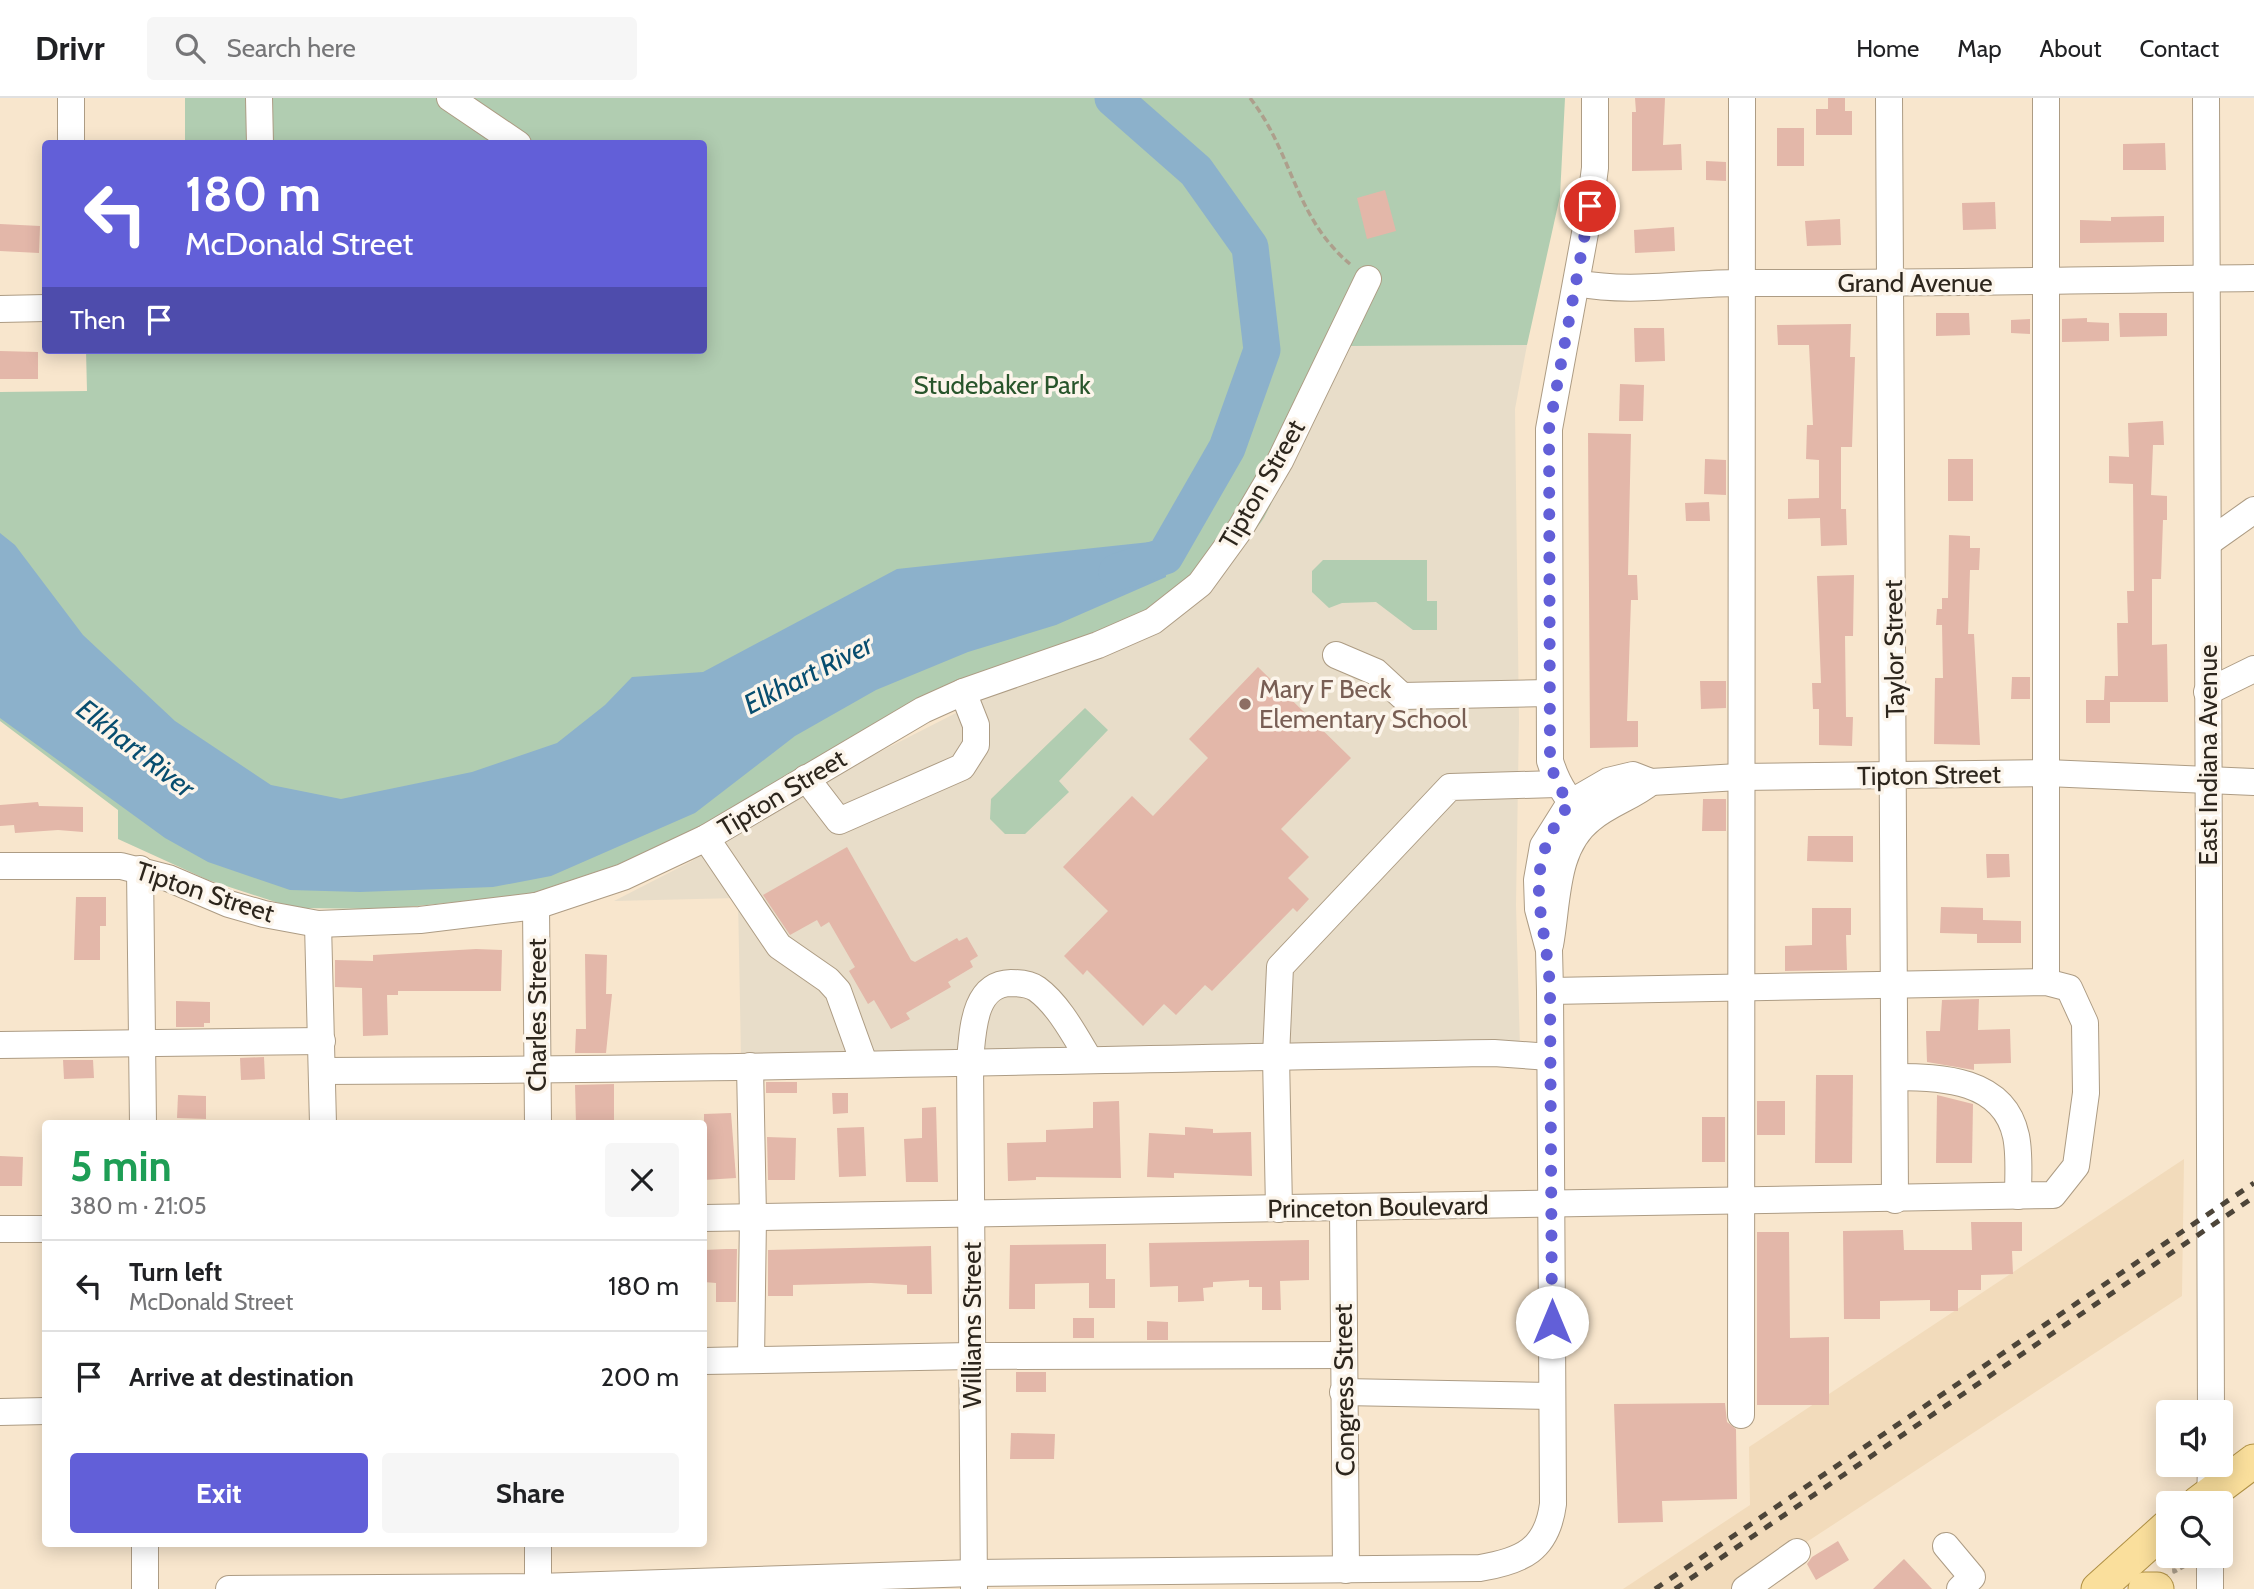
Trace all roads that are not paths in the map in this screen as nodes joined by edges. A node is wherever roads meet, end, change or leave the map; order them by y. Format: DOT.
graph roads {
  1 [pos="71,98"];
  2 [pos="259,98"];
  3 [pos="450,98"];
  4 [pos="1595,98"];
  5 [pos="1742,98"];
  6 [pos="1889,98"];
  7 [pos="2046,98"];
  8 [pos="2206,98"];
  9 [pos="72,140"];
  10 [pos="260,140"];
  11 [pos="512,140"];
  12 [pos="2207,278"];
  13 [pos="2254,278"];
  14 [pos="1368,279"];
  15 [pos="2046,281"];
  16 [pos="1741,282"];
  17 [pos="1577,284"];
  18 [pos="1889,284"];
  19 [pos="0,309"];
  20 [pos="42,309"];
  21 [pos="2254,510"];
  22 [pos="2208,541"];
  23 [pos="1336,655"];
  24 [pos="2254,669"];
  25 [pos="963,692"];
  26 [pos="1549,692"];
  27 [pos="2207,692"];
  28 [pos="2047,773"];
  29 [pos="1895,775"];
  30 [pos="806,778"];
  31 [pos="1739,778"];
  32 [pos="2207,780"];
  33 [pos="2254,782"];
  34 [pos="1572,802"];
  35 [pos="706,838"];
  36 [pos="0,866"];
  37 [pos="140,869"];
  38 [pos="536,906"];
  39 [pos="318,924"];
  40 [pos="2046,982"];
  41 [pos="1895,986"];
  42 [pos="1740,989"];
  43 [pos="1550,991"];
  44 [pos="322,1041"];
  45 [pos="143,1043"];
  46 [pos="0,1045"];
  47 [pos="1276,1056"];
  48 [pos="1550,1057"];
  49 [pos="1089,1059"];
  50 [pos="970,1060"];
  51 [pos="864,1063"];
  52 [pos="750,1066"];
  53 [pos="537,1070"];
  54 [pos="322,1071"];
  55 [pos="1895,1077"];
  56 [pos="143,1120"];
  57 [pos="323,1120"];
  58 [pos="538,1120"];
  59 [pos="2018,1196"];
  60 [pos="1741,1200"];
  61 [pos="1895,1200"];
  62 [pos="1552,1204"];
  63 [pos="1279,1209"];
  64 [pos="1343,1209"];
  65 [pos="971,1213"];
  66 [pos="753,1217"];
  67 [pos="707,1218"];
  68 [pos="42,1228"];
  69 [pos="0,1230"];
  70 [pos="1343,1355"];
  71 [pos="971,1356"];
  72 [pos="751,1360"];
  73 [pos="707,1361"];
  74 [pos="1343,1392"];
  75 [pos="1552,1396"];
  76 [pos="2211,1400"];
  77 [pos="42,1411"];
  78 [pos="0,1412"];
  79 [pos="1741,1415"];
  80 [pos="2254,1461"];
  81 [pos="2207,1491"];
  82 [pos="2156,1537"];
  83 [pos="1946,1546"];
  84 [pos="145,1547"];
  85 [pos="538,1547"];
  86 [pos="1797,1552"];
  87 [pos="2210,1568"];
  88 [pos="1346,1570"];
  89 [pos="974,1581"];
  90 [pos="1207,1581"];
  91 [pos="758,1585"];
  92 [pos="328,1588"];
  93 [pos="538,1588"];
  94 [pos="145,1589"];
  95 [pos="229,1589"];
  96 [pos="1745,1589"];
  97 [pos="1960,1589"];
  98 [pos="2098,1589"];
  99 [pos="2145,1589"];
  100 [pos="2157,1589"];
  101 [pos="2210,1589"];
  1 -- 9 [label="street"];
  2 -- 10 [label="street"];
  3 -- 11 [label="street"];
  4 -- 17 [label="street"];
  5 -- 16 [label="street"];
  6 -- 18 [label="street, Taylor Street"];
  7 -- 15 [label="street"];
  8 -- 12 [label="street, East Indiana Avenue"];
  12 -- 13 [label="street, Grand Avenue"];
  12 -- 15 [label="street, Grand Avenue"];
  12 -- 22 [label="street, East Indiana Avenue"];
  14 -- 25 [label="street, Tipton Street"];
  15 -- 18 [label="street, Grand Avenue"];
  15 -- 28 [label="street"];
  16 -- 17 [label="street, Grand Avenue"];
  16 -- 18 [label="street, Grand Avenue"];
  16 -- 31 [label="street"];
  17 -- 26 [label="street"];
  18 -- 29 [label="street, Taylor Street"];
  19 -- 20 [label="street"];
  21 -- 22 [label="street"];
  22 -- 27 [label="street, East Indiana Avenue"];
  23 -- 26 [label="street"];
  24 -- 27 [label="street"];
  25 -- 30 [label="street, Tipton Street"];
  25 -- 30 [label="street"];
  26 -- 34 [label="street"];
  27 -- 32 [label="street, East Indiana Avenue"];
  28 -- 29 [label="street, Tipton Street"];
  28 -- 32 [label="street, Tipton Street"];
  28 -- 40 [label="street"];
  29 -- 31 [label="street, Tipton Street"];
  29 -- 41 [label="street, Taylor Street"];
  30 -- 35 [label="street, Tipton Street"];
  31 -- 34 [label="street, Tipton Street"];
  31 -- 42 [label="street"];
  32 -- 33 [label="street, Tipton Street"];
  32 -- 76 [label="street, East Indiana Avenue"];
  34 -- 43 [label="street"];
  34 -- 47 [label="street"];
  35 -- 38 [label="street, Tipton Street"];
  35 -- 51 [label="street"];
  36 -- 37 [label="street, Tipton Street"];
  37 -- 39 [label="street, Tipton Street"];
  37 -- 45 [label="street"];
  38 -- 39 [label="street, Tipton Street"];
  38 -- 53 [label="street, Charles Street"];
  39 -- 44 [label="street"];
  40 -- 41 [label="street"];
  40 -- 59 [label="street, Princeton Boulevard"];
  41 -- 42 [label="street"];
  41 -- 55 [label="street, Taylor Street"];
  42 -- 43 [label="street"];
  42 -- 60 [label="street"];
  43 -- 48 [label="street"];
  44 -- 45 [label="street"];
  44 -- 54 [label="street"];
  45 -- 46 [label="street"];
  45 -- 56 [label="street"];
  47 -- 48 [label="street"];
  47 -- 49 [label="street"];
  47 -- 63 [label="street"];
  48 -- 62 [label="street"];
  49 -- 50 [label="street"];
  49 -- 50 [label="street, Williams Street"];
  50 -- 51 [label="street"];
  50 -- 65 [label="street, Williams Street"];
  51 -- 52 [label="street"];
  52 -- 53 [label="street"];
  52 -- 66 [label="street"];
  53 -- 54 [label="street"];
  53 -- 58 [label="street, Charles Street"];
  54 -- 57 [label="street"];
  55 -- 59 [label="street"];
  55 -- 61 [label="street, Taylor Street"];
  59 -- 61 [label="street, Princeton Boulevard"];
  60 -- 61 [label="street, Princeton Boulevard"];
  60 -- 62 [label="street, Princeton Boulevard"];
  60 -- 79 [label="street"];
  62 -- 64 [label="street, Princeton Boulevard"];
  62 -- 75 [label="street"];
  63 -- 64 [label="street, Princeton Boulevard"];
  63 -- 65 [label="street, Princeton Boulevard"];
  64 -- 70 [label="street, Congress Street"];
  65 -- 66 [label="street, Princeton Boulevard"];
  65 -- 71 [label="street, Williams Street"];
  66 -- 67 [label="street, Princeton Boulevard"];
  66 -- 72 [label="street"];
  68 -- 69 [label="street"];
  70 -- 71 [label="street"];
  70 -- 74 [label="street, Congress Street"];
  71 -- 72 [label="street"];
  71 -- 89 [label="street, Williams Street"];
  72 -- 73 [label="street"];
  74 -- 75 [label="street"];
  74 -- 88 [label="street, Congress Street"];
  75 -- 88 [label="street"];
  77 -- 78 [label="street"];
  80 -- 81 [label="main road"];
  82 -- 98 [label="main road"];
  83 -- 97 [label="street"];
  84 -- 94 [label="street"];
  85 -- 93 [label="street"];
  86 -- 96 [label="street"];
  87 -- 101 [label="street"];
  88 -- 90 [label="street"];
  89 -- 90 [label="street"];
  89 -- 91 [label="street"];
  91 -- 93 [label="street"];
  92 -- 93 [label="street"];
  92 -- 95 [label="street"];
  99 -- 100 [label="main road"];
}
